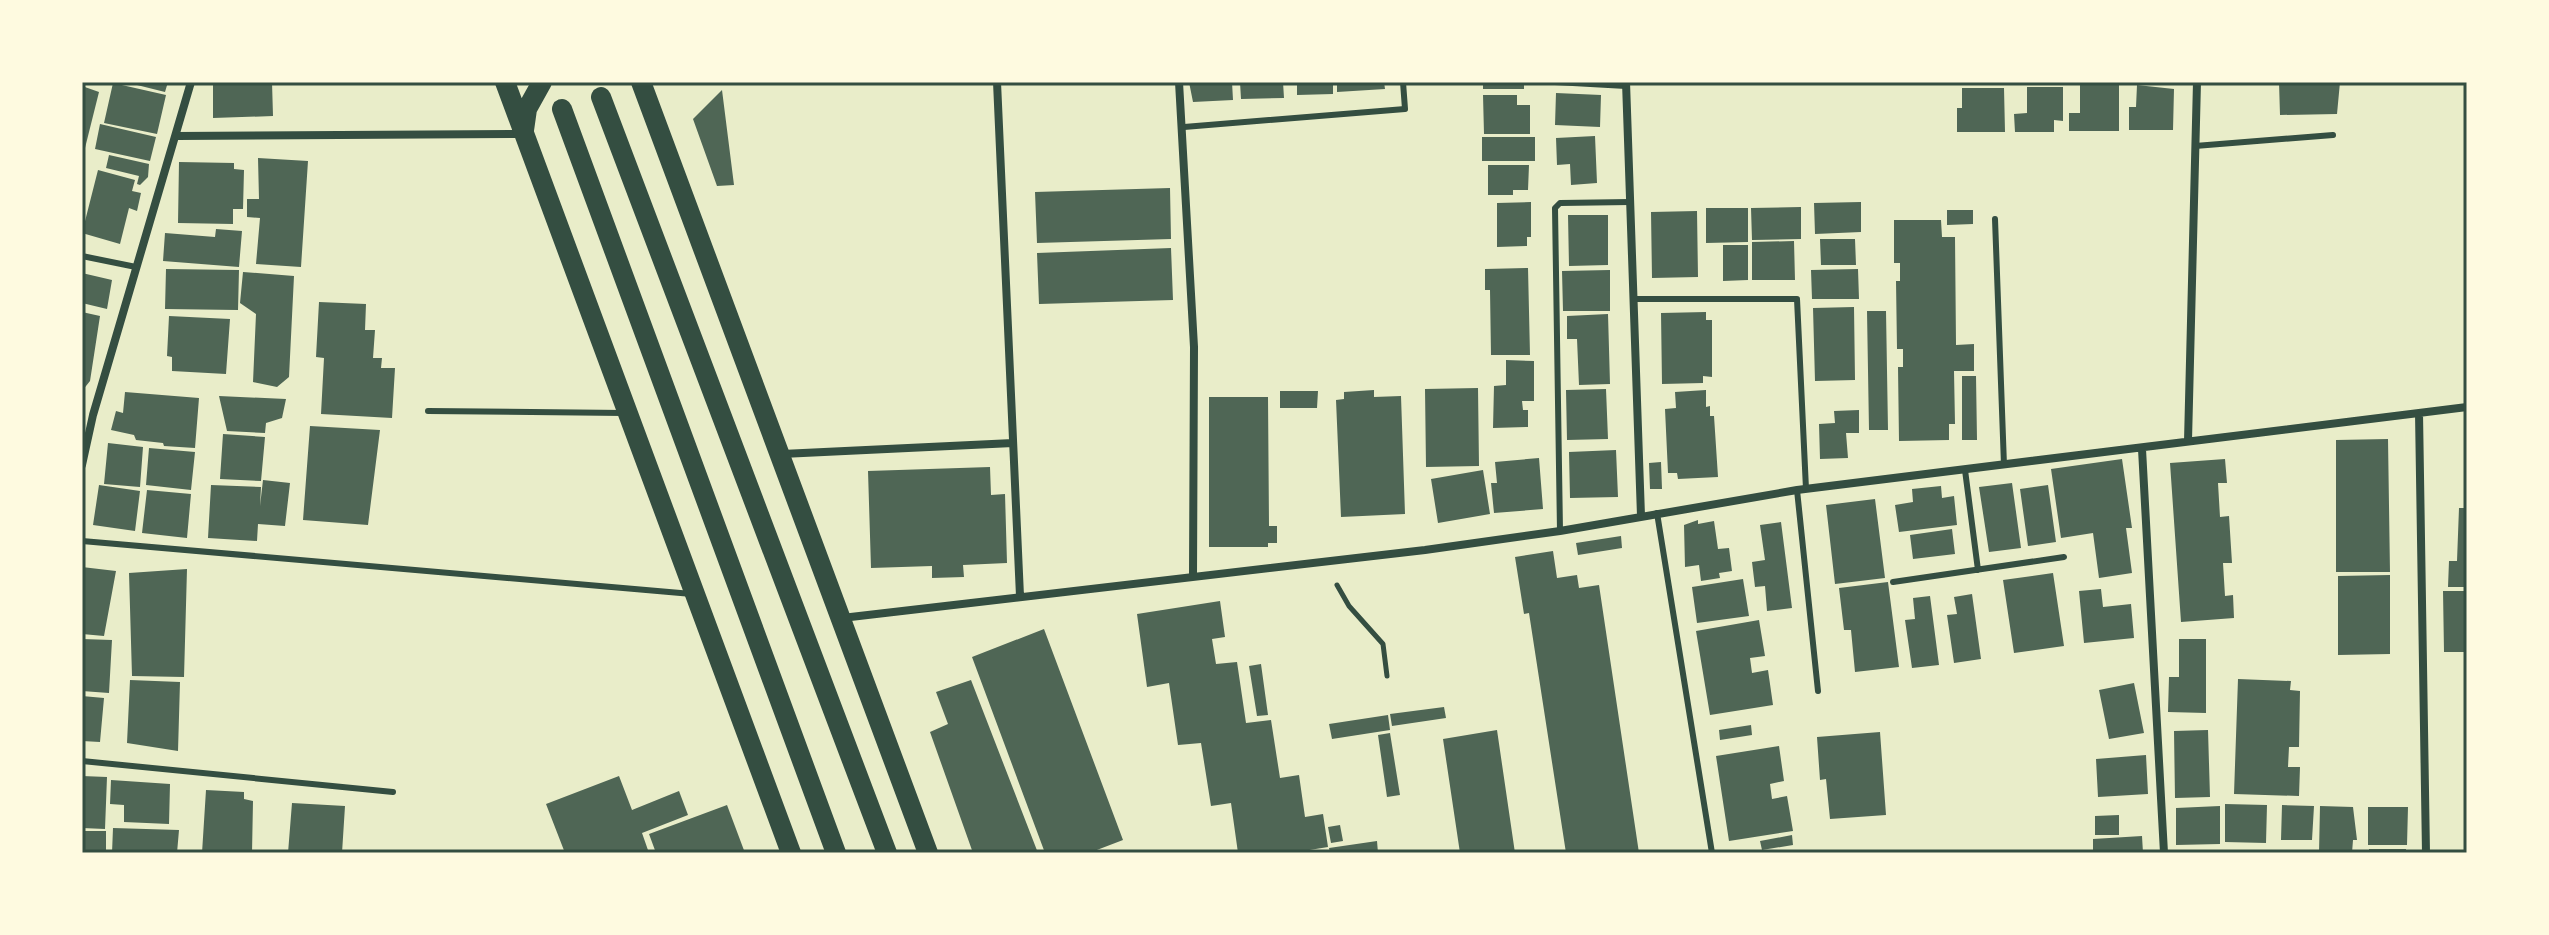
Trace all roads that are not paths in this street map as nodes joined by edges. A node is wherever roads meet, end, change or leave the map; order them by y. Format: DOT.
graph roads {
  1 [pos="191,82"];
  2 [pos="505,82"];
  3 [pos="542,82"];
  4 [pos="641,82"];
  5 [pos="997,82"];
  6 [pos="1179,82"];
  7 [pos="1403,82"];
  8 [pos="1555,82"];
  9 [pos="2197,82"];
  10 [pos="1626,84"];
  11 [pos="601,97"];
  12 [pos="562,109"];
  13 [pos="1184,127"];
  14 [pos="523,134"];
  15 [pos="2333,135"];
  16 [pos="177,136"];
  17 [pos="2195,146"];
  18 [pos="1630,202"];
  19 [pos="1995,219"];
  20 [pos="82,256"];
  21 [pos="136,267"];
  22 [pos="1633,299"];
  23 [pos="2467,407"];
  24 [pos="428,411"];
  25 [pos="82,412"];
  26 [pos="629,413"];
  27 [pos="2419,413"];
  28 [pos="93,415"];
  29 [pos="2188,441"];
  30 [pos="1013,443"];
  31 [pos="2142,449"];
  32 [pos="779,454"];
  33 [pos="82,465"];
  34 [pos="2004,465"];
  35 [pos="1965,470"];
  36 [pos="1802,490"];
  37 [pos="1657,513"];
  38 [pos="1641,516"];
  39 [pos="1560,531"];
  40 [pos="82,541"];
  41 [pos="2064,557"];
  42 [pos="1978,570"];
  43 [pos="1193,576"];
  44 [pos="1893,582"];
  45 [pos="695,595"];
  46 [pos="1020,596"];
  47 [pos="841,618"];
  48 [pos="1818,691"];
  49 [pos="82,761"];
  50 [pos="393,792"];
  51 [pos="791,853"];
  52 [pos="836,853"];
  53 [pos="887,853"];
  54 [pos="928,853"];
  55 [pos="1712,853"];
  56 [pos="2164,853"];
  57 [pos="2257,853"];
  58 [pos="2267,853"];
  59 [pos="2426,853"];
  1 -- 16 [label="street"];
  2 -- 14 [label="main road"];
  3 -- 14 [label="main road"];
  4 -- 32 [label="main road"];
  5 -- 30 [label="street"];
  6 -- 13 [label="street"];
  7 -- 13 [label="lane"];
  8 -- 10 [label="lane"];
  9 -- 17 [label="street"];
  10 -- 18 [label="street"];
  11 -- 53 [label="main road"];
  12 -- 52 [label="main road"];
  13 -- 43 [label="street"];
  14 -- 16 [label="street"];
  14 -- 26 [label="main road"];
  15 -- 17 [label="lane"];
  16 -- 21 [label="street"];
  17 -- 29 [label="street"];
  18 -- 22 [label="street"];
  18 -- 39 [label="lane"];
  19 -- 34 [label="lane"];
  20 -- 21 [label="lane"];
  21 -- 28 [label="street"];
  22 -- 36 [label="lane"];
  22 -- 38 [label="street"];
  23 -- 27 [label="street"];
  24 -- 26 [label="lane"];
  25 -- 28 [label="street"];
  26 -- 45 [label="main road"];
  27 -- 29 [label="street"];
  27 -- 59 [label="street"];
  28 -- 33 [label="street"];
  29 -- 31 [label="street"];
  30 -- 32 [label="street"];
  30 -- 46 [label="street"];
  31 -- 34 [label="street"];
  31 -- 56 [label="street"];
  32 -- 47 [label="main road"];
  34 -- 35 [label="street"];
  35 -- 36 [label="street"];
  35 -- 42 [label="lane"];
  36 -- 37 [label="street"];
  36 -- 48 [label="lane"];
  37 -- 38 [label="street"];
  37 -- 55 [label="lane"];
  38 -- 39 [label="street"];
  39 -- 43 [label="street"];
  40 -- 45 [label="lane"];
  41 -- 42 [label="lane"];
  42 -- 44 [label="lane"];
  43 -- 46 [label="street"];
  45 -- 51 [label="main road"];
  46 -- 47 [label="street"];
  47 -- 54 [label="main road"];
  49 -- 50 [label="lane"];
  57 -- 58 [label="lane"];
}
